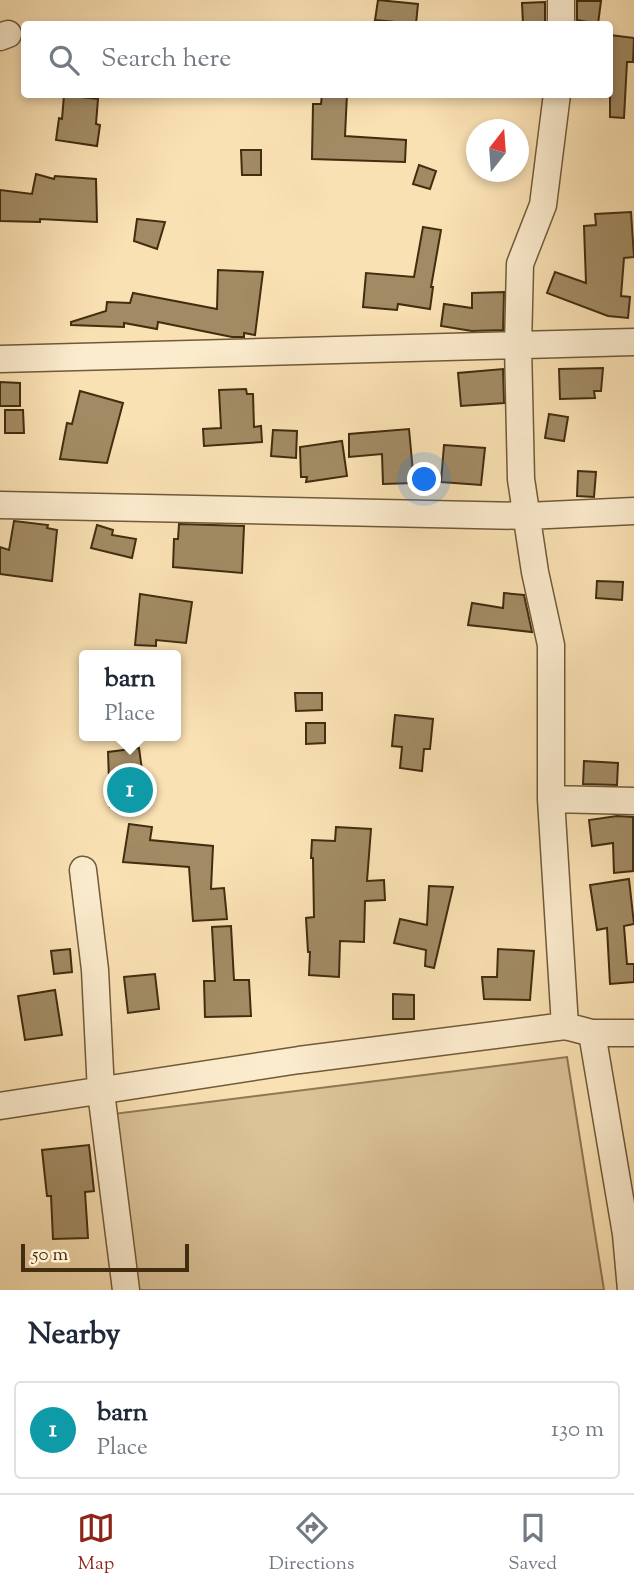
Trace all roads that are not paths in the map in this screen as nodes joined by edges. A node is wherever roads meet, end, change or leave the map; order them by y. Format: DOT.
graph roads {
  1 [pos="561,0"];
  2 [pos="561,21"];
  3 [pos="557,98"];
  4 [pos="634,342"];
  5 [pos="518,346"];
  6 [pos="0,359"];
  7 [pos="0,506"];
  8 [pos="634,511"];
  9 [pos="527,516"];
  10 [pos="551,799"];
  11 [pos="634,801"];
  12 [pos="83,870"];
  13 [pos="565,1026"];
  14 [pos="592,1033"];
  15 [pos="634,1033"];
  16 [pos="101,1092"];
  17 [pos="0,1106"];
  18 [pos="630,1234"];
  19 [pos="126,1290"];
  20 [pos="631,1290"];
  1 -- 2 [label="street"];
  3 -- 5 [label="street"];
  4 -- 5 [label="street"];
  5 -- 6 [label="street"];
  5 -- 9 [label="street"];
  7 -- 9 [label="street"];
  8 -- 9 [label="street"];
  9 -- 10 [label="street"];
  10 -- 11 [label="street"];
  10 -- 13 [label="street"];
  12 -- 16 [label="street"];
  13 -- 14 [label="street"];
  13 -- 16 [label="street"];
  14 -- 15 [label="street"];
  14 -- 18 [label="street"];
  16 -- 17 [label="street"];
  16 -- 19 [label="street"];
  18 -- 20 [label="street"];
}
